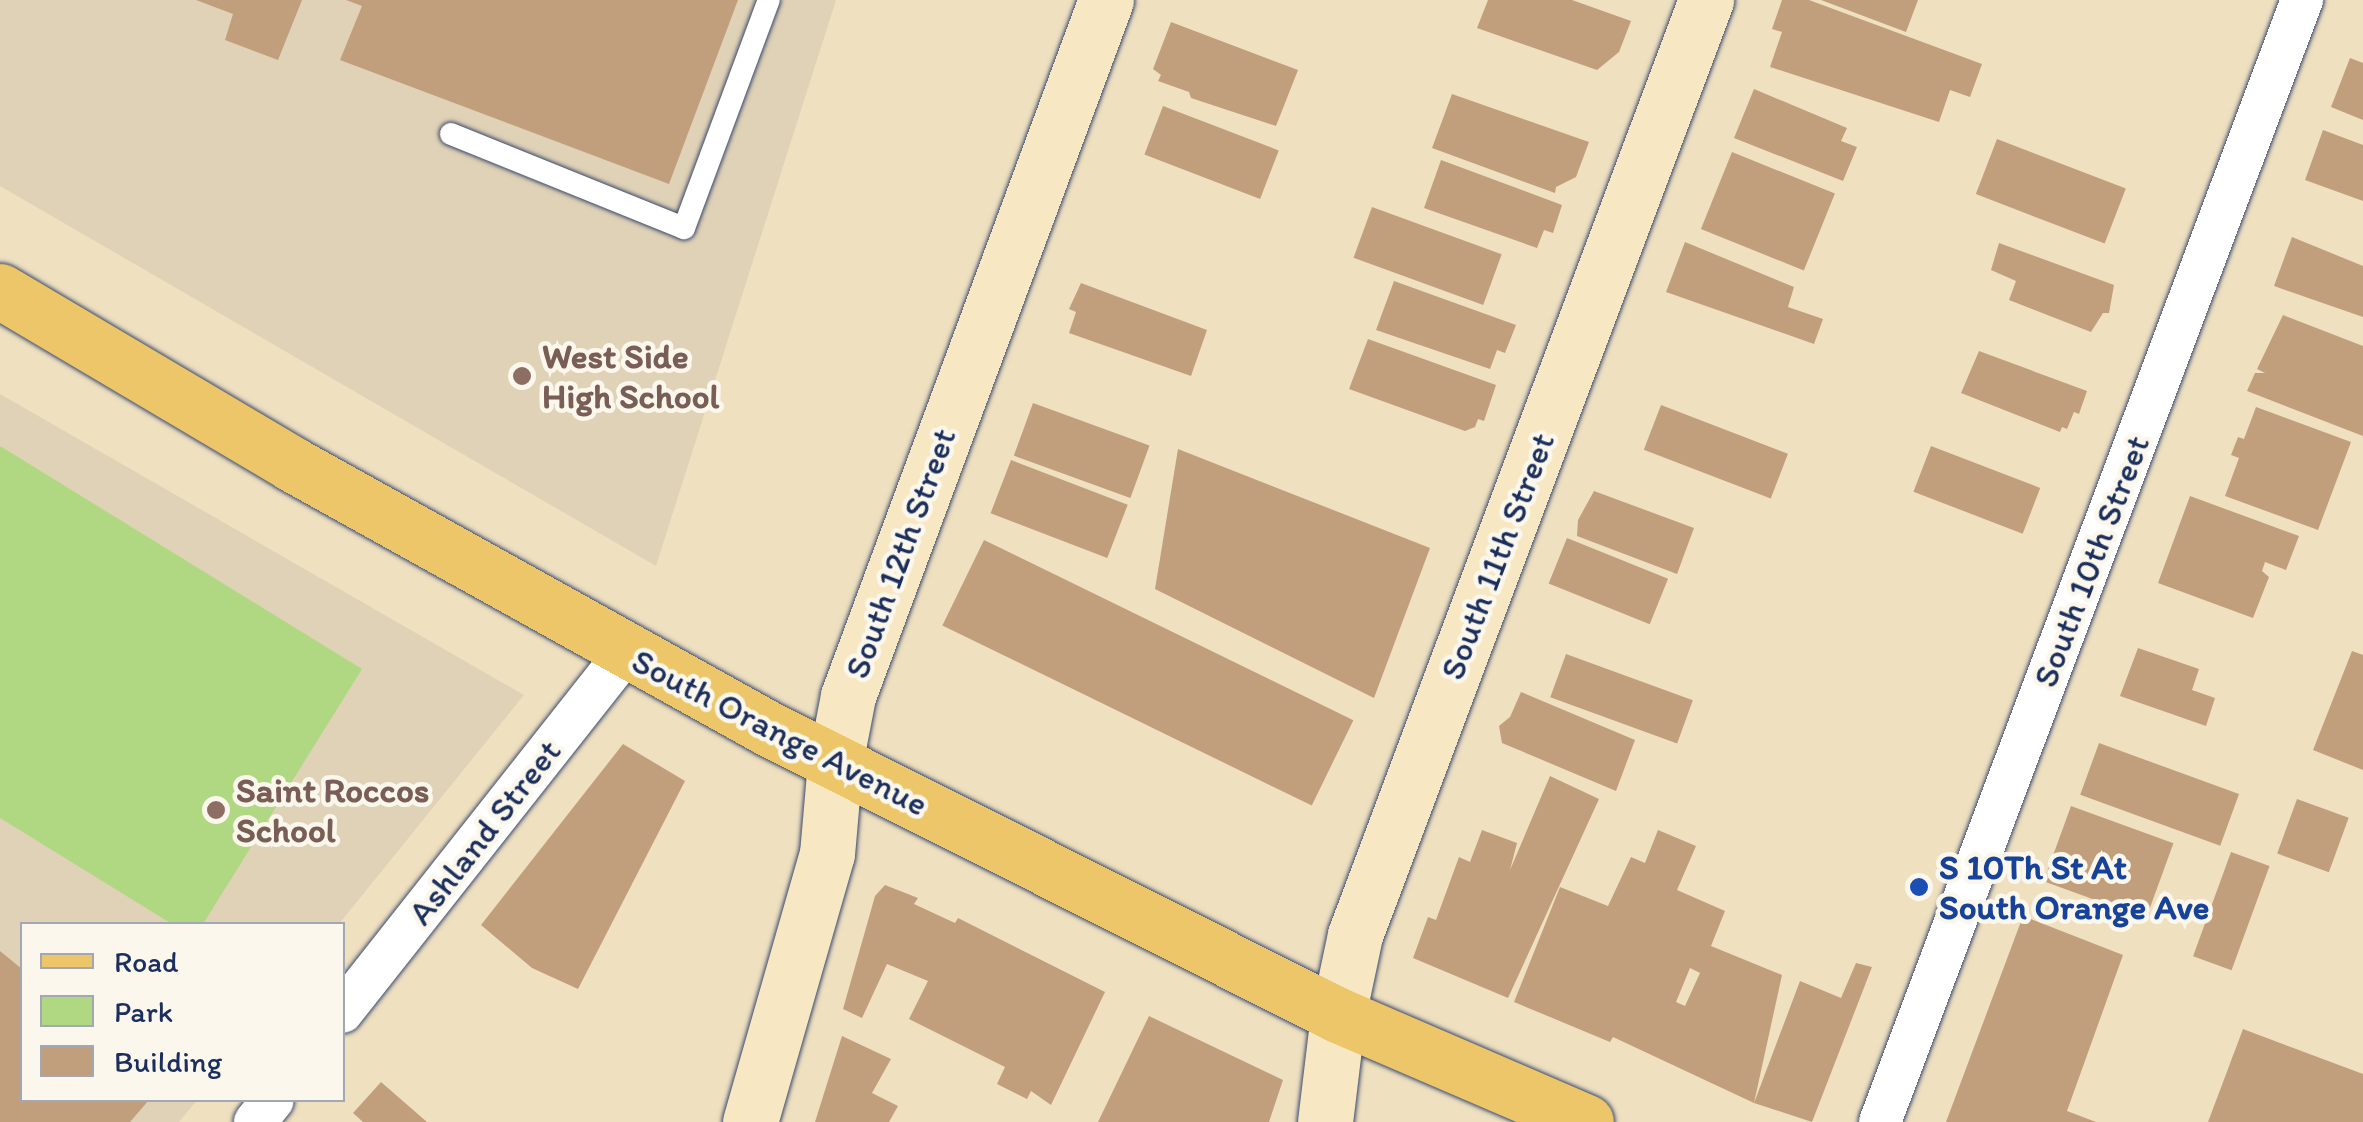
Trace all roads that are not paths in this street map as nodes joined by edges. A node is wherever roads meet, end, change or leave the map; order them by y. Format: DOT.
graph roads {
  1 [pos="769,0"];
  2 [pos="1106,0"];
  3 [pos="1706,0"];
  4 [pos="2302,0"];
  5 [pos="451,134"];
  6 [pos="0,291"];
  7 [pos="626,653"];
  8 [pos="835,763"];
  9 [pos="345,1008"];
  10 [pos="1338,1015"];
  11 [pos="272,1102"];
  12 [pos="255,1122"];
  13 [pos="750,1122"];
  14 [pos="1325,1122"];
  15 [pos="1586,1122"];
  16 [pos="1880,1122"];
  1 -- 5 [label="lane"];
  2 -- 8 [label="street, South 12th Street"];
  3 -- 10 [label="street, South 11th Street"];
  4 -- 16 [label="street, South 10th Street"];
  6 -- 7 [label="main road, South Orange Avenue"];
  7 -- 8 [label="main road, South Orange Avenue"];
  7 -- 9 [label="street, Ashland Street"];
  8 -- 10 [label="main road, South Orange Avenue"];
  8 -- 13 [label="street, South 12th Street"];
  10 -- 14 [label="street, South 11th Street"];
  10 -- 15 [label="main road, South Orange Avenue"];
  11 -- 12 [label="street"];
}
